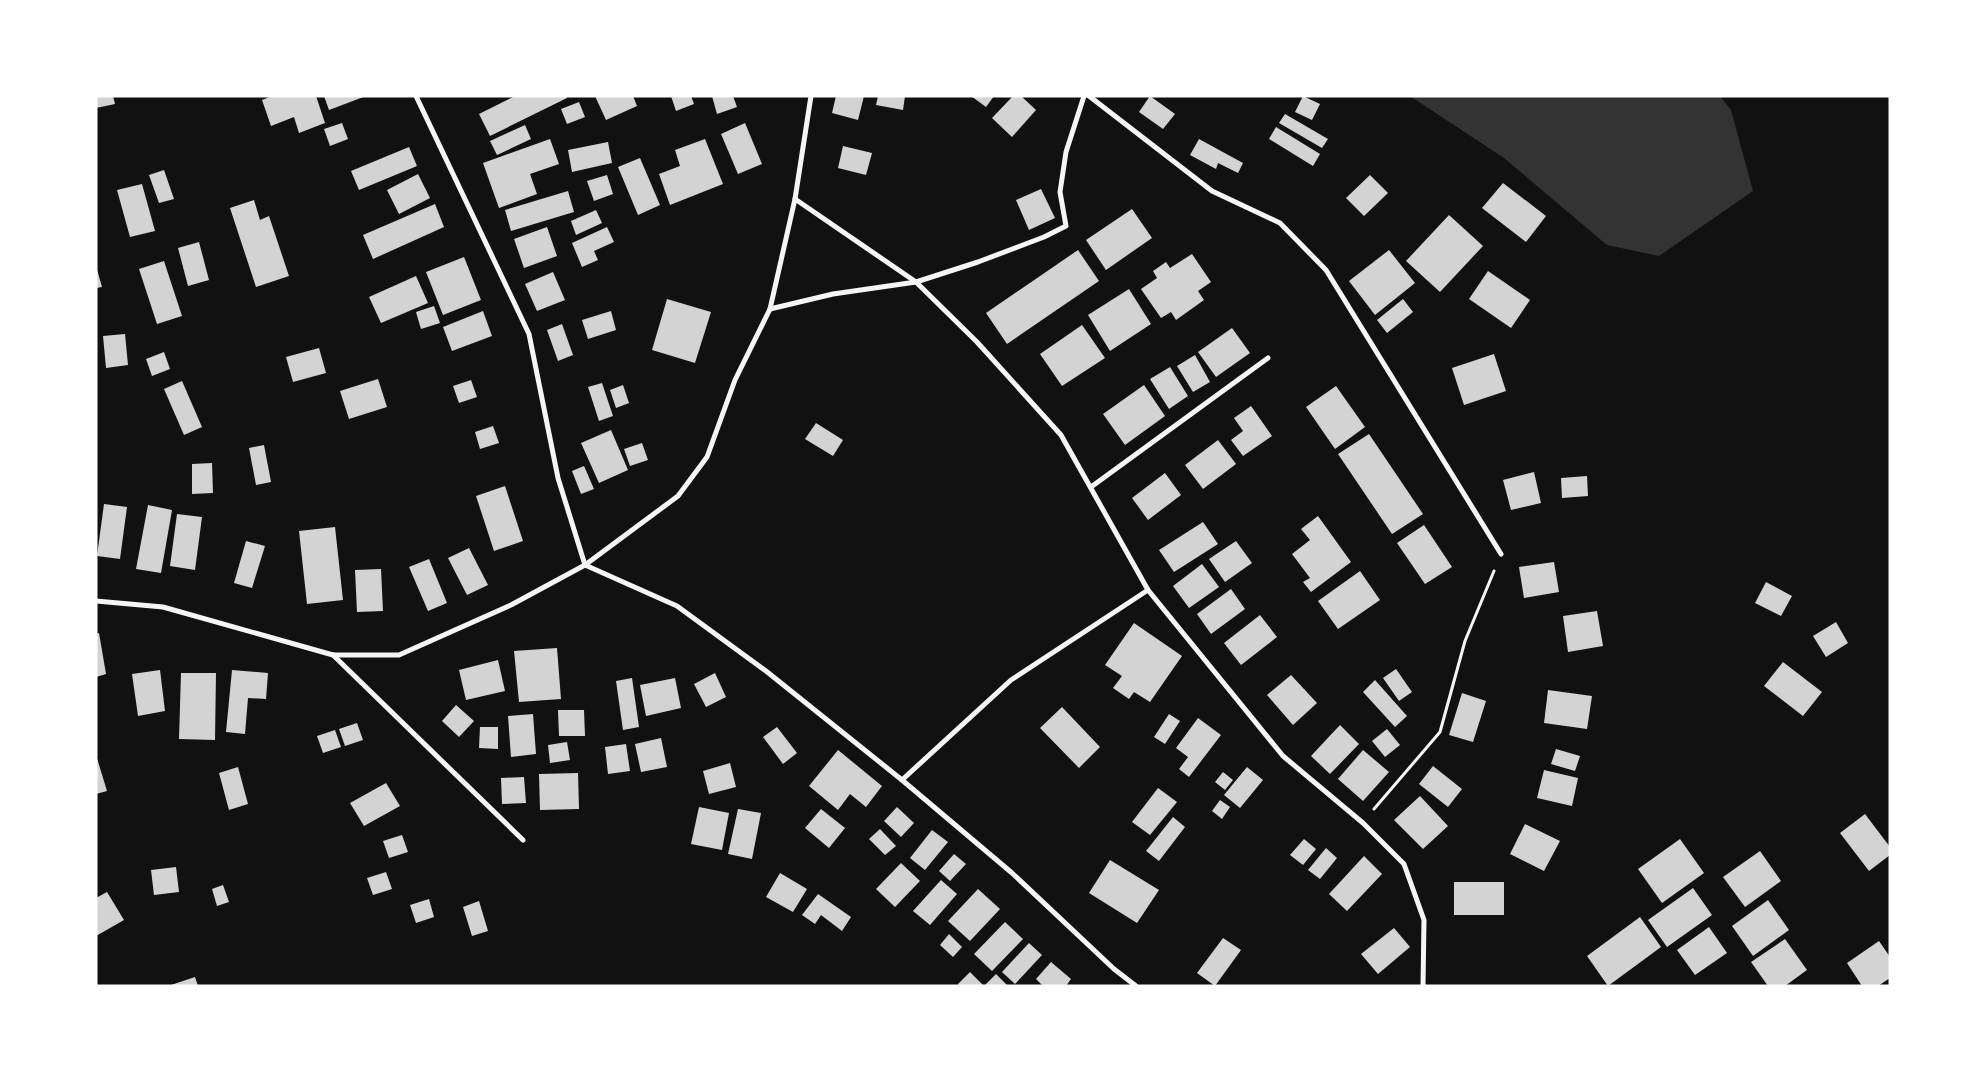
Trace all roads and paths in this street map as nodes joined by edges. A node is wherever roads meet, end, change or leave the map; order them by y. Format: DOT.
graph roads {
  1 [pos="416,96"];
  2 [pos="811,96"];
  3 [pos="1084,96"];
  4 [pos="1089,96"];
  5 [pos="795,199"];
  6 [pos="916,282"];
  7 [pos="770,309"];
  8 [pos="1268,358"];
  9 [pos="1090,488"];
  10 [pos="1501,554"];
  11 [pos="585,565"];
  12 [pos="1148,590"];
  13 [pos="96,601"];
  14 [pos="333,655"];
  15 [pos="902,780"];
  16 [pos="1363,823"];
  17 [pos="523,840"];
  18 [pos="1136,986"];
  19 [pos="1423,986"];
  1 -- 11 [label="street"];
  2 -- 5 [label="street"];
  3 -- 6 [label="street"];
  4 -- 10 [label="street"];
  5 -- 6 [label="street"];
  5 -- 7 [label="street"];
  6 -- 7 [label="street"];
  6 -- 9 [label="street"];
  7 -- 11 [label="street"];
  8 -- 9 [label="street"];
  9 -- 12 [label="street"];
  10 -- 16 [label="path"];
  11 -- 14 [label="street"];
  11 -- 15 [label="street"];
  12 -- 15 [label="street"];
  12 -- 16 [label="street"];
  13 -- 14 [label="street"];
  14 -- 17 [label="street"];
  15 -- 18 [label="street"];
  16 -- 19 [label="street"];
}
